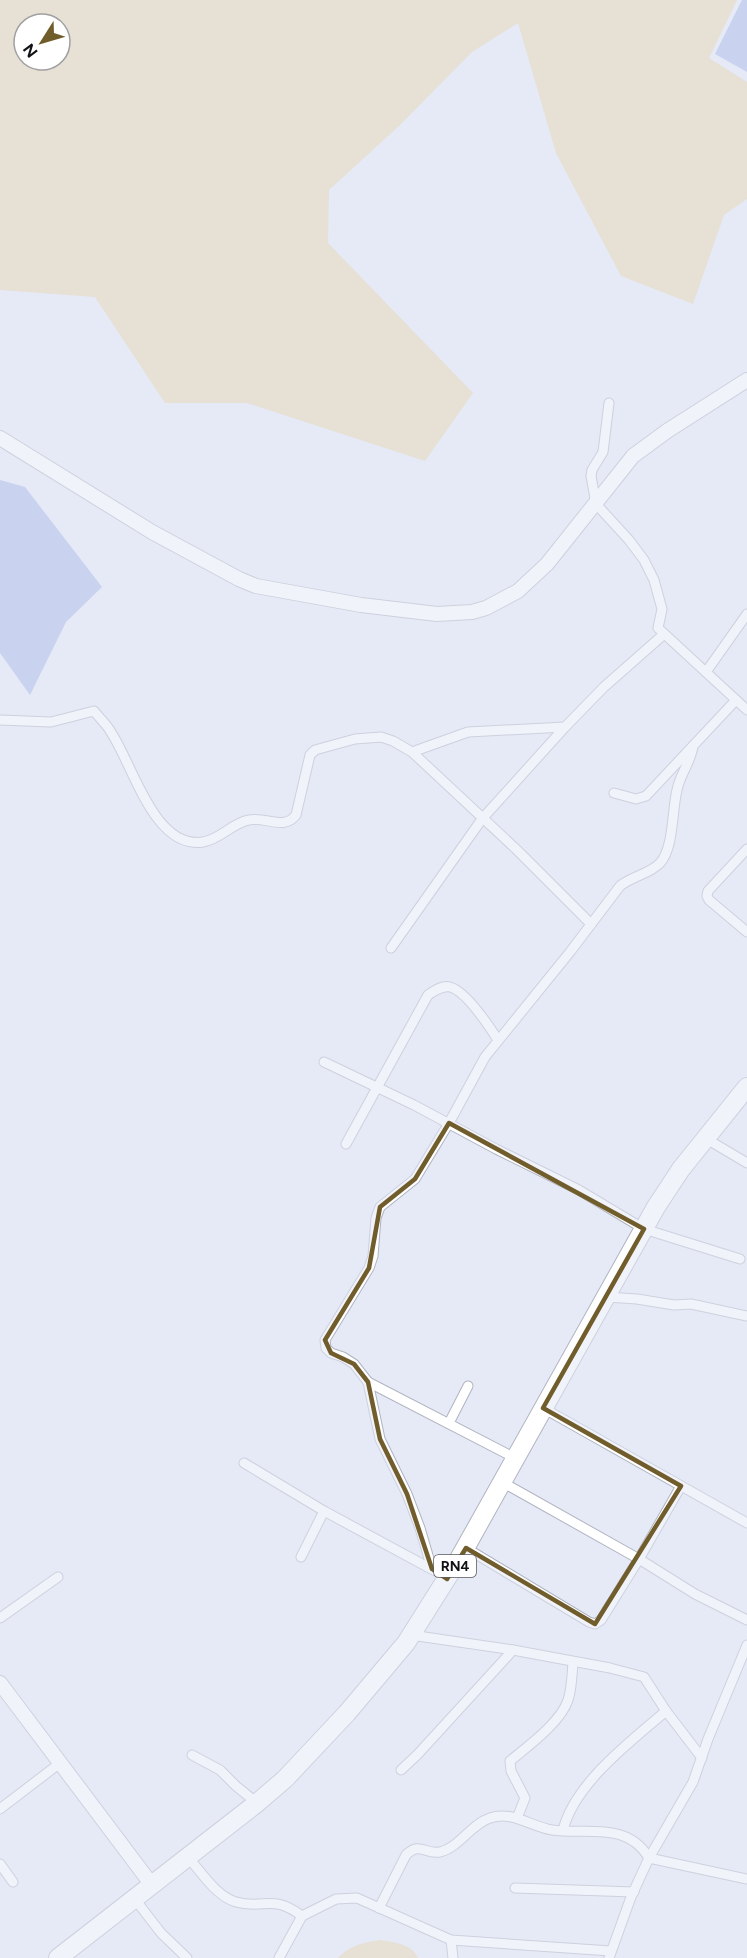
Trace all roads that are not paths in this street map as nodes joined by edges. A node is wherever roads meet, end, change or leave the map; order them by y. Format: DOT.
graph roads {
  1 [pos="747,380"];
  2 [pos="609,404"];
  3 [pos="0,438"];
  4 [pos="596,504"];
  5 [pos="747,614"];
  6 [pos="663,635"];
  7 [pos="706,672"];
  8 [pos="736,700"];
  9 [pos="747,710"];
  10 [pos="0,720"];
  11 [pos="565,727"];
  12 [pos="693,746"];
  13 [pos="412,752"];
  14 [pos="614,793"];
  15 [pos="482,819"];
  16 [pos="747,849"];
  17 [pos="591,924"];
  18 [pos="747,932"];
  19 [pos="391,948"];
  20 [pos="498,1040"];
  21 [pos="324,1062"];
  22 [pos="376,1086"];
  23 [pos="747,1087"];
  24 [pos="449,1123"];
  25 [pos="705,1138"];
  26 [pos="346,1144"];
  27 [pos="747,1163"];
  28 [pos="644,1229"];
  29 [pos="740,1259"];
  30 [pos="606,1297"];
  31 [pos="747,1316"];
  32 [pos="368,1382"];
  33 [pos="468,1386"];
  34 [pos="543,1408"];
  35 [pos="448,1423"];
  36 [pos="515,1458"];
  37 [pos="244,1463"];
  38 [pos="502,1482"];
  39 [pos="681,1486"];
  40 [pos="324,1511"];
  41 [pos="747,1523"];
  42 [pos="466,1548"];
  43 [pos="301,1557"];
  44 [pos="639,1559"];
  45 [pos="440,1574"];
  46 [pos="58,1577"];
  47 [pos="0,1618"];
  48 [pos="747,1620"];
  49 [pos="411,1635"];
  50 [pos="747,1645"];
  51 [pos="513,1650"];
  52 [pos="573,1662"];
  53 [pos="0,1683"];
  54 [pos="666,1711"];
  55 [pos="192,1755"];
  56 [pos="702,1758"];
  57 [pos="60,1763"];
  58 [pos="401,1770"];
  59 [pos="257,1803"];
  60 [pos="0,1809"];
  61 [pos="517,1818"];
  62 [pos="563,1830"];
  63 [pos="188,1857"];
  64 [pos="649,1858"];
  65 [pos="0,1864"];
  66 [pos="747,1878"];
  67 [pos="13,1882"];
  68 [pos="152,1885"];
  69 [pos="515,1888"];
  70 [pos="634,1892"];
  71 [pos="134,1898"];
  72 [pos="379,1908"];
  73 [pos="302,1916"];
  74 [pos="452,1940"];
  75 [pos="610,1956"];
  76 [pos="58,1958"];
  77 [pos="187,1958"];
  78 [pos="279,1958"];
  79 [pos="453,1958"];
  1 -- 4 [label="street"];
  2 -- 4 [label="street"];
  3 -- 4 [label="street"];
  4 -- 6 [label="street"];
  5 -- 7 [label="street"];
  6 -- 7 [label="street"];
  6 -- 11 [label="street"];
  7 -- 8 [label="street"];
  8 -- 9 [label="street"];
  8 -- 12 [label="street"];
  10 -- 13 [label="street"];
  11 -- 13 [label="street"];
  11 -- 15 [label="street"];
  12 -- 14 [label="street"];
  12 -- 17 [label="street"];
  13 -- 15 [label="street"];
  15 -- 17 [label="street"];
  15 -- 19 [label="street"];
  16 -- 18 [label="street"];
  17 -- 20 [label="street"];
  20 -- 22 [label="street"];
  20 -- 24 [label="street"];
  21 -- 22 [label="street"];
  22 -- 24 [label="street"];
  22 -- 26 [label="street"];
  23 -- 25 [label="highway, RN4"];
  24 -- 28 [label="street"];
  24 -- 32 [label="street"];
  25 -- 27 [label="street"];
  25 -- 28 [label="highway, RN4"];
  28 -- 29 [label="street"];
  28 -- 30 [label="highway, RN4"];
  30 -- 31 [label="street"];
  30 -- 34 [label="highway, RN4"];
  32 -- 35 [label="street"];
  32 -- 45 [label="street"];
  33 -- 35 [label="street"];
  34 -- 36 [label="highway, RN4"];
  34 -- 39 [label="street"];
  35 -- 36 [label="street"];
  36 -- 38 [label="highway, RN4"];
  37 -- 40 [label="street"];
  38 -- 42 [label="highway, RN4"];
  38 -- 44 [label="street"];
  39 -- 41 [label="street"];
  39 -- 44 [label="street"];
  40 -- 43 [label="street"];
  40 -- 45 [label="street"];
  42 -- 44 [label="street"];
  42 -- 45 [label="highway, RN4"];
  44 -- 48 [label="street"];
  45 -- 49 [label="highway, RN4"];
  46 -- 47 [label="street"];
  49 -- 51 [label="street"];
  49 -- 59 [label="highway, RN4"];
  50 -- 56 [label="street"];
  51 -- 52 [label="street"];
  51 -- 58 [label="street"];
  52 -- 54 [label="street"];
  52 -- 61 [label="street"];
  53 -- 57 [label="street"];
  54 -- 56 [label="street"];
  54 -- 62 [label="street"];
  55 -- 59 [label="street"];
  56 -- 64 [label="street"];
  57 -- 60 [label="street"];
  57 -- 68 [label="street"];
  59 -- 63 [label="highway, RN4"];
  61 -- 62 [label="street"];
  61 -- 72 [label="street"];
  62 -- 64 [label="street"];
  63 -- 68 [label="highway, RN4"];
  63 -- 73 [label="street"];
  64 -- 66 [label="street"];
  64 -- 70 [label="street"];
  65 -- 67 [label="street"];
  68 -- 71 [label="highway, RN4"];
  69 -- 70 [label="street"];
  70 -- 75 [label="street"];
  71 -- 76 [label="highway, RN4"];
  71 -- 77 [label="street"];
  72 -- 73 [label="street"];
  72 -- 74 [label="street"];
  73 -- 78 [label="street"];
  74 -- 75 [label="street"];
  74 -- 79 [label="street"];
}
